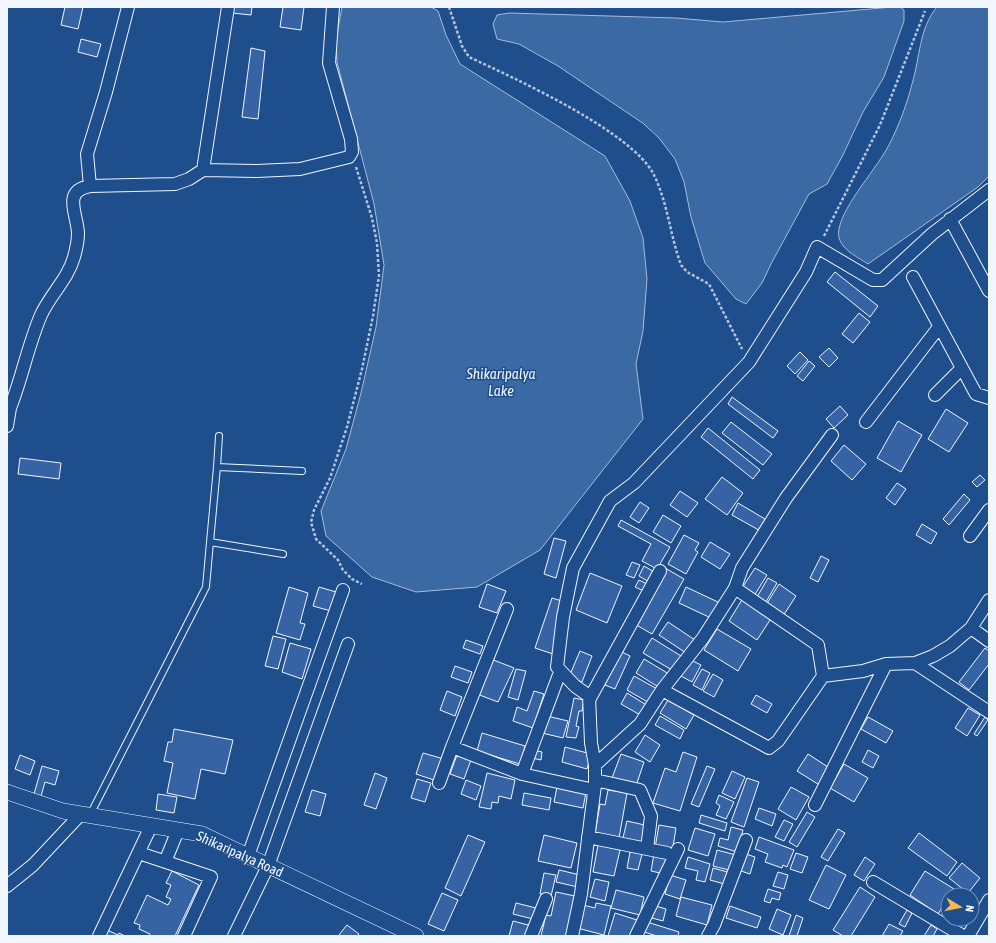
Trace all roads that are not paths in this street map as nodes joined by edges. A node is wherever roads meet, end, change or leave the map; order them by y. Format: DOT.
graph roads {
  1 [pos="128,7"];
  2 [pos="228,7"];
  3 [pos="333,7"];
  4 [pos="203,170"];
  5 [pos="90,186"];
  6 [pos="989,190"];
  7 [pos="950,219"];
  8 [pos="913,277"];
  9 [pos="989,291"];
  10 [pos="939,327"];
  11 [pos="962,368"];
  12 [pos="935,394"];
  13 [pos="989,398"];
  14 [pos="8,408"];
  15 [pos="866,422"];
  16 [pos="7,426"];
  17 [pos="219,436"];
  18 [pos="832,436"];
  19 [pos="217,467"];
  20 [pos="302,471"];
  21 [pos="989,510"];
  22 [pos="970,536"];
  23 [pos="210,542"];
  24 [pos="284,554"];
  25 [pos="660,571"];
  26 [pos="734,588"];
  27 [pos="343,590"];
  28 [pos="989,600"];
  29 [pos="507,609"];
  30 [pos="971,628"];
  31 [pos="989,641"];
  32 [pos="348,644"];
  33 [pos="915,663"];
  34 [pos="886,664"];
  35 [pos="560,672"];
  36 [pos="823,676"];
  37 [pos="662,690"];
  38 [pos="589,700"];
  39 [pos="989,712"];
  40 [pos="452,747"];
  41 [pos="595,765"];
  42 [pos="522,774"];
  43 [pos="439,783"];
  44 [pos="594,785"];
  45 [pos="7,792"];
  46 [pos="815,805"];
  47 [pos="85,815"];
  48 [pos="151,826"];
  49 [pos="178,830"];
  50 [pos="588,837"];
  51 [pos="746,840"];
  52 [pos="647,849"];
  53 [pos="139,853"];
  54 [pos="248,856"];
  55 [pos="165,862"];
  56 [pos="268,866"];
  57 [pos="873,882"];
  58 [pos="7,886"];
  59 [pos="546,899"];
  60 [pos="989,900"];
  61 [pos="98,936"];
  62 [pos="184,936"];
  63 [pos="234,936"];
  64 [pos="416,936"];
  65 [pos="531,936"];
  66 [pos="572,936"];
  67 [pos="636,936"];
  68 [pos="708,936"];
  69 [pos="963,936"];
  70 [pos="968,936"];
  1 -- 5 [label="street"];
  2 -- 4 [label="street"];
  3 -- 4 [label="street"];
  4 -- 5 [label="street"];
  5 -- 14 [label="street"];
  6 -- 7 [label="street"];
  7 -- 9 [label="street"];
  7 -- 35 [label="street"];
  8 -- 10 [label="street"];
  10 -- 11 [label="street"];
  10 -- 15 [label="street"];
  11 -- 12 [label="street"];
  11 -- 13 [label="street"];
  14 -- 16 [label="street"];
  17 -- 19 [label="lane"];
  18 -- 26 [label="street"];
  19 -- 20 [label="lane"];
  19 -- 23 [label="lane"];
  21 -- 22 [label="street"];
  23 -- 24 [label="lane"];
  23 -- 47 [label="lane"];
  25 -- 38 [label="street"];
  26 -- 36 [label="street"];
  26 -- 37 [label="street"];
  27 -- 54 [label="street"];
  28 -- 30 [label="street"];
  29 -- 40 [label="street"];
  30 -- 31 [label="street"];
  30 -- 33 [label="street"];
  32 -- 56 [label="street"];
  33 -- 34 [label="street"];
  33 -- 39 [label="street"];
  34 -- 36 [label="street"];
  34 -- 46 [label="street"];
  35 -- 38 [label="street"];
  35 -- 42 [label="street"];
  36 -- 37 [label="street"];
  37 -- 41 [label="street"];
  38 -- 41 [label="street"];
  40 -- 42 [label="street"];
  40 -- 43 [label="street"];
  41 -- 44 [label="street"];
  42 -- 44 [label="street"];
  44 -- 50 [label="street"];
  44 -- 52 [label="street"];
  45 -- 47 [label="street, Shikaripalya Road"];
  47 -- 48 [label="street, Shikaripalya Road"];
  47 -- 58 [label="street"];
  48 -- 49 [label="street, Shikaripalya Road"];
  48 -- 53 [label="street"];
  49 -- 54 [label="street, Shikaripalya Road"];
  49 -- 55 [label="street"];
  50 -- 52 [label="street"];
  50 -- 66 [label="street"];
  51 -- 68 [label="street"];
  52 -- 67 [label="street"];
  53 -- 55 [label="street"];
  53 -- 61 [label="street"];
  54 -- 56 [label="street, Shikaripalya Road"];
  55 -- 62 [label="street"];
  56 -- 63 [label="street"];
  56 -- 64 [label="street, Shikaripalya Road"];
  57 -- 69 [label="street"];
  59 -- 65 [label="street"];
  60 -- 70 [label="street"];
}
